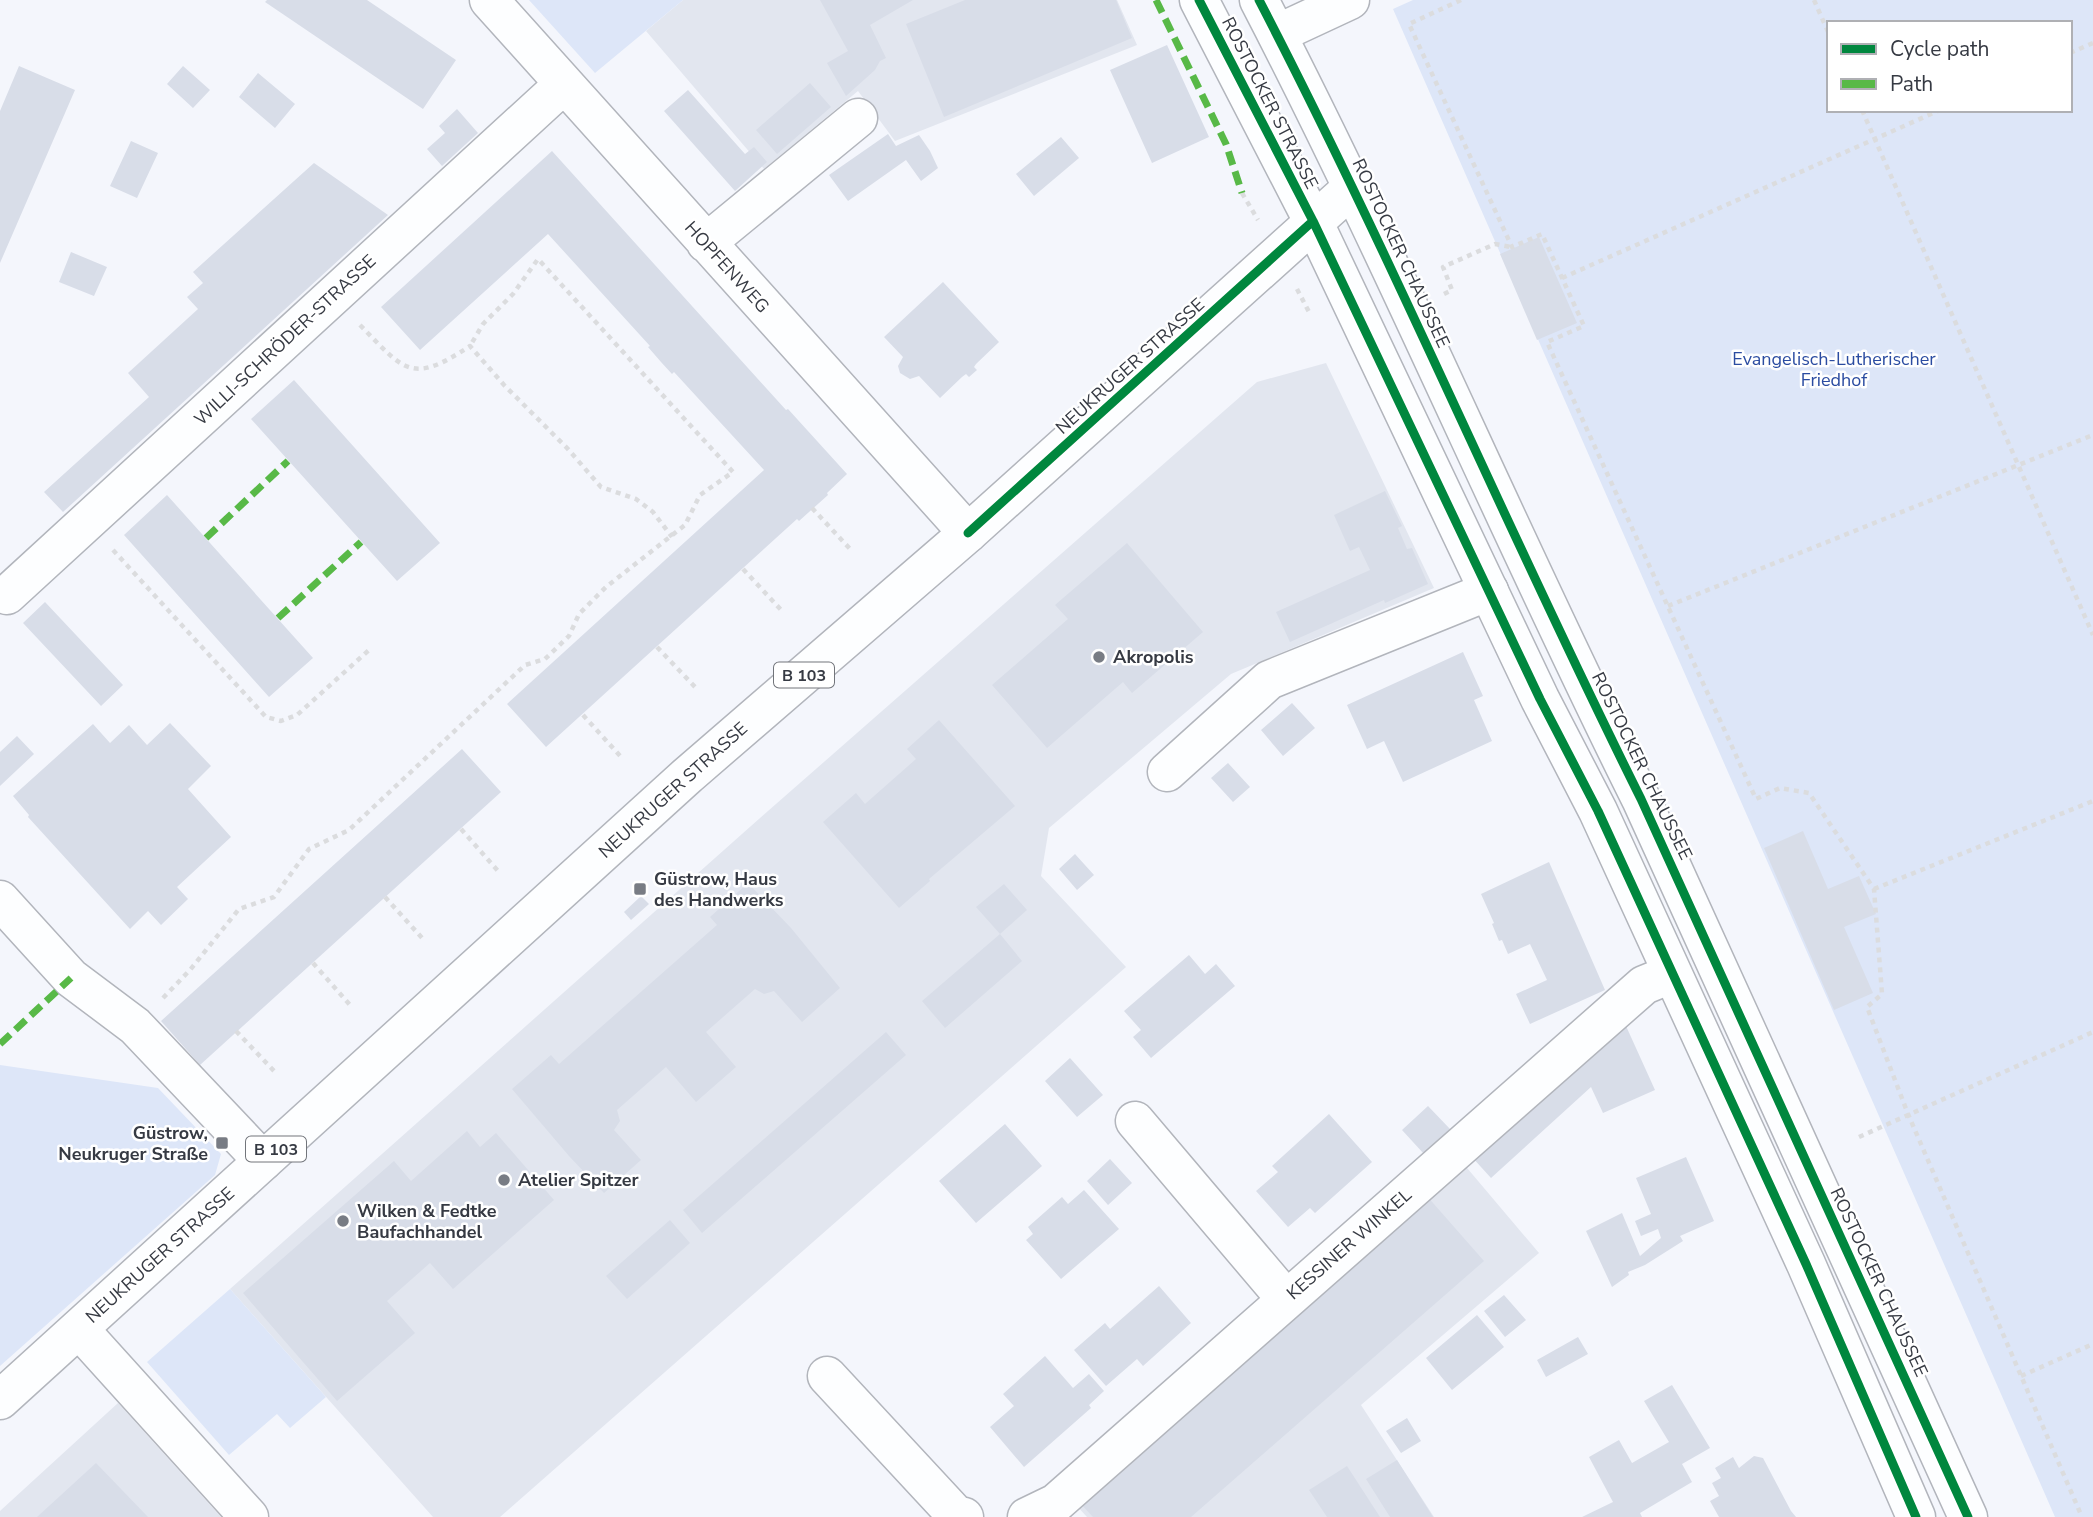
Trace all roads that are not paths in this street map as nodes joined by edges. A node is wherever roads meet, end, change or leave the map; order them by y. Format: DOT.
graph roads {
  1 [pos="489,0"];
  2 [pos="1199,0"];
  3 [pos="1259,0"];
  4 [pos="1350,0"];
  5 [pos="1277,34"];
  6 [pos="563,85"];
  7 [pos="858,118"];
  8 [pos="1353,187"];
  9 [pos="1313,221"];
  10 [pos="706,243"];
  11 [pos="968,533"];
  12 [pos="1489,591"];
  13 [pos="7,594"];
  14 [pos="1167,772"];
  15 [pos="0,900"];
  16 [pos="1671,974"];
  17 [pos="1135,1121"];
  18 [pos="263,1161"];
  19 [pos="1286,1299"];
  20 [pos="79,1329"];
  21 [pos="827,1376"];
  22 [pos="0,1400"];
  23 [pos="249,1517"];
  24 [pos="964,1517"];
  25 [pos="1027,1517"];
  26 [pos="1916,1517"];
  27 [pos="1968,1517"];
  1 -- 6 [label="main road, HOPFENWEG"];
  2 -- 9 [label="main road, ROSTOCKER STRASSE"];
  3 -- 5 [label="main road"];
  4 -- 5 [label="main road"];
  5 -- 8 [label="main road, ROSTOCKER CHAUSSEE"];
  6 -- 10 [label="main road, HOPFENWEG"];
  6 -- 13 [label="main road, WILLI-SCHRÖDER-STRASSE"];
  7 -- 10 [label="main road"];
  8 -- 9 [label="main road, NEUKRUGER STRASSE"];
  8 -- 27 [label="main road, ROSTOCKER CHAUSSEE"];
  9 -- 11 [label="main road, NEUKRUGER STRASSE / B 103"];
  9 -- 12 [label="main road"];
  10 -- 11 [label="main road, HOPFENWEG"];
  11 -- 18 [label="main road, NEUKRUGER STRASSE / B 103"];
  12 -- 14 [label="main road"];
  12 -- 16 [label="main road"];
  15 -- 18 [label="main road"];
  16 -- 19 [label="main road, KESSINER WINKEL"];
  16 -- 26 [label="main road"];
  17 -- 19 [label="main road"];
  18 -- 20 [label="main road, NEUKRUGER STRASSE / B 103"];
  19 -- 25 [label="main road, KESSINER WINKEL"];
  20 -- 22 [label="main road, NEUKRUGER STRASSE / B 103"];
  20 -- 23 [label="main road"];
  21 -- 24 [label="main road"];
}
